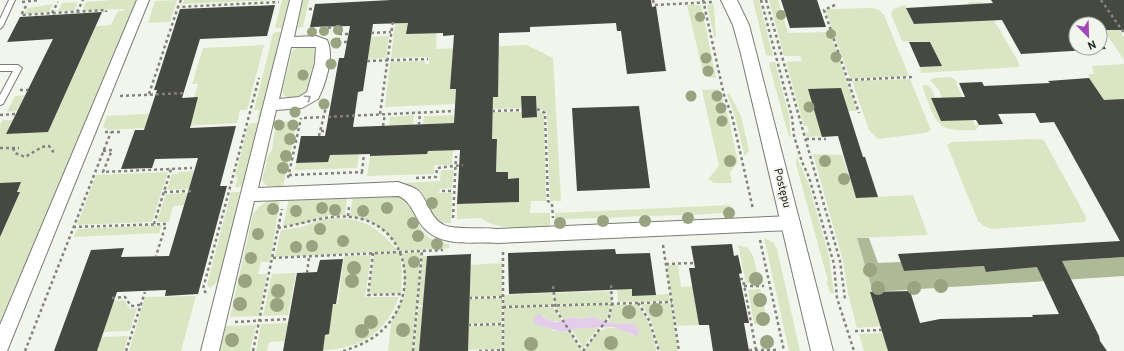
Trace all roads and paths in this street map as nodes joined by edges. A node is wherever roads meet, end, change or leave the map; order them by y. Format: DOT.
graph roads {
  1 [pos="40,0"];
  2 [pos="83,0"];
  3 [pos="143,0"];
  4 [pos="181,0"];
  5 [pos="296,0"];
  6 [pos="653,0"];
  7 [pos="741,0"];
  8 [pos="761,0"];
  9 [pos="766,0"];
  10 [pos="1101,0"];
  11 [pos="703,1"];
  12 [pos="722,1"];
  13 [pos="14,2"];
  14 [pos="58,2"];
  15 [pos="279,2"];
  16 [pos="26,6"];
  17 [pos="835,6"];
  18 [pos="178,7"];
  19 [pos="314,9"];
  20 [pos="309,10"];
  21 [pos="77,12"];
  22 [pos="106,12"];
  23 [pos="52,14"];
  24 [pos="393,21"];
  25 [pos="741,25"];
  26 [pos="0,26"];
  27 [pos="391,32"];
  28 [pos="371,33"];
  29 [pos="1124,33"];
  30 [pos="340,34"];
  31 [pos="348,34"];
  32 [pos="286,42"];
  33 [pos="338,42"];
  34 [pos="347,42"];
  35 [pos="428,59"];
  36 [pos="388,60"];
  37 [pos="367,61"];
  38 [pos="0,68"];
  39 [pos="912,77"];
  40 [pos="849,80"];
  41 [pos="186,92"];
  42 [pos="149,94"];
  43 [pos="117,96"];
  44 [pos="0,102"];
  45 [pos="271,105"];
  46 [pos="537,109"];
  47 [pos="522,110"];
  48 [pos="454,111"];
  49 [pos="492,111"];
  50 [pos="420,113"];
  51 [pos="859,113"];
  52 [pos="16,114"];
  53 [pos="380,114"];
  54 [pos="385,114"];
  55 [pos="0,115"];
  56 [pos="330,117"];
  57 [pos="301,118"];
  58 [pos="419,124"];
  59 [pos="383,126"];
  60 [pos="321,131"];
  61 [pos="110,132"];
  62 [pos="326,132"];
  63 [pos="806,139"];
  64 [pos="826,139"];
  65 [pos="0,148"];
  66 [pos="14,148"];
  67 [pos="19,148"];
  68 [pos="103,151"];
  69 [pos="51,154"];
  70 [pos="364,154"];
  71 [pos="456,156"];
  72 [pos="192,168"];
  73 [pos="172,169"];
  74 [pos="362,172"];
  75 [pos="192,191"];
  76 [pos="442,191"];
  77 [pos="454,191"];
  78 [pos="164,192"];
  79 [pos="286,193"];
  80 [pos="248,195"];
  81 [pos="750,198"];
  82 [pos="552,210"];
  83 [pos="453,220"];
  84 [pos="792,223"];
  85 [pos="154,224"];
  86 [pos="73,227"];
  87 [pos="278,228"];
  88 [pos="759,236"];
  89 [pos="662,240"];
  90 [pos="503,248"];
  91 [pos="422,251"];
  92 [pos="436,251"];
  93 [pos="373,254"];
  94 [pos="156,256"];
  95 [pos="436,256"];
  96 [pos="309,257"];
  97 [pos="694,263"];
  98 [pos="666,264"];
  99 [pos="307,273"];
  100 [pos="740,279"];
  101 [pos="611,283"];
  102 [pos="553,286"];
  103 [pos="744,286"];
  104 [pos="764,286"];
  105 [pos="145,292"];
  106 [pos="402,294"];
  107 [pos="503,297"];
  108 [pos="112,298"];
  109 [pos="469,298"];
  110 [pos="845,299"];
  111 [pos="672,302"];
  112 [pos="638,303"];
  113 [pos="612,304"];
  114 [pos="140,305"];
  115 [pos="554,305"];
  116 [pos="417,306"];
  117 [pos="423,306"];
  118 [pos="503,307"];
  119 [pos="289,319"];
  120 [pos="259,321"];
  121 [pos="217,322"];
  122 [pos="503,324"];
  123 [pos="468,325"];
  124 [pos="882,330"];
  125 [pos="854,331"];
  126 [pos="0,346"];
  127 [pos="679,349"];
  128 [pos="822,349"];
  129 [pos="749,350"];
  130 [pos="756,350"];
  131 [pos="777,350"];
  132 [pos="25,351"];
  133 [pos="126,351"];
  134 [pos="210,351"];
  135 [pos="253,351"];
  136 [pos="343,351"];
  137 [pos="413,351"];
  138 [pos="479,351"];
  139 [pos="502,351"];
  140 [pos="582,351"];
  141 [pos="659,351"];
  142 [pos="784,351"];
  143 [pos="854,351"];
  1 -- 13 [label="path"];
  2 -- 21 [label="path"];
  3 -- 126 [label="street"];
  4 -- 18 [label="path"];
  5 -- 32 [label="street"];
  6 -- 11 [label="path"];
  7 -- 25 [label="street, Postępu"];
  8 -- 143 [label="path"];
  9 -- 63 [label="path"];
  10 -- 29 [label="path"];
  11 -- 12 [label="path"];
  11 -- 81 [label="path"];
  12 -- 25 [label="street, Postępu"];
  13 -- 26 [label="lane"];
  14 -- 23 [label="path"];
  15 -- 18 [label="path"];
  16 -- 23 [label="path"];
  17 -- 40 [label="path"];
  18 -- 42 [label="path"];
  19 -- 20 [label="path"];
  21 -- 22 [label="path"];
  21 -- 23 [label="path"];
  24 -- 27 [label="path"];
  25 -- 84 [label="street, Postępu"];
  27 -- 28 [label="path"];
  27 -- 36 [label="path"];
  30 -- 31 [label="path"];
  32 -- 45 [label="street"];
  45 -- 32 [label="street, one-way"];
  33 -- 34 [label="path"];
  35 -- 36 [label="path"];
  36 -- 37 [label="path"];
  36 -- 53 [label="path"];
  38 -- 44 [label="lane"];
  39 -- 40 [label="path"];
  40 -- 51 [label="path"];
  41 -- 42 [label="path"];
  42 -- 43 [label="path"];
  45 -- 80 [label="street"];
  46 -- 82 [label="path"];
  47 -- 49 [label="path"];
  48 -- 50 [label="path"];
  50 -- 54 [label="path"];
  50 -- 58 [label="path"];
  52 -- 55 [label="path"];
  53 -- 54 [label="path"];
  53 -- 56 [label="path"];
  54 -- 59 [label="path"];
  57 -- 79 [label="path"];
  60 -- 62 [label="path"];
  61 -- 68 [label="path"];
  63 -- 64 [label="path"];
  63 -- 110 [label="path"];
  65 -- 66 [label="path"];
  66 -- 67 [label="path"];
  66 -- 69 [label="path"];
  68 -- 73 [label="path"];
  68 -- 86 [label="path"];
  70 -- 74 [label="path"];
  71 -- 77 [label="path"];
  72 -- 73 [label="path"];
  73 -- 78 [label="path"];
  75 -- 78 [label="path"];
  76 -- 77 [label="path"];
  77 -- 83 [label="path"];
  78 -- 85 [label="path"];
  79 -- 80 [label="street"];
  79 -- 84 [label="street"];
  79 -- 87 [label="path"];
  80 -- 121 [label="street"];
  84 -- 128 [label="street, Postępu"];
  85 -- 86 [label="path"];
  85 -- 94 [label="path"];
  86 -- 132 [label="path"];
  87 -- 106 [label="path"];
  87 -- 120 [label="path"];
  88 -- 142 [label="path"];
  89 -- 98 [label="path"];
  90 -- 107 [label="path"];
  91 -- 116 [label="path"];
  92 -- 95 [label="path"];
  93 -- 106 [label="path"];
  96 -- 99 [label="path"];
  97 -- 98 [label="path"];
  98 -- 111 [label="path"];
  100 -- 103 [label="path"];
  101 -- 113 [label="path"];
  102 -- 115 [label="path"];
  103 -- 104 [label="path"];
  103 -- 130 [label="path"];
  105 -- 114 [label="path"];
  106 -- 136 [label="path"];
  107 -- 109 [label="path"];
  107 -- 118 [label="path"];
  108 -- 114 [label="path"];
  111 -- 112 [label="path"];
  111 -- 127 [label="path"];
  112 -- 113 [label="path"];
  112 -- 141 [label="path"];
  113 -- 115 [label="path"];
  113 -- 140 [label="path"];
  114 -- 133 [label="path"];
  115 -- 118 [label="path"];
  115 -- 140 [label="path"];
  116 -- 117 [label="path"];
  116 -- 137 [label="path"];
  118 -- 122 [label="path"];
  119 -- 120 [label="path"];
  120 -- 121 [label="path"];
  120 -- 135 [label="path"];
  121 -- 134 [label="street"];
  122 -- 123 [label="path"];
  122 -- 139 [label="path"];
  124 -- 125 [label="path"];
  129 -- 130 [label="path"];
  130 -- 131 [label="path"];
  138 -- 139 [label="path"];
}
